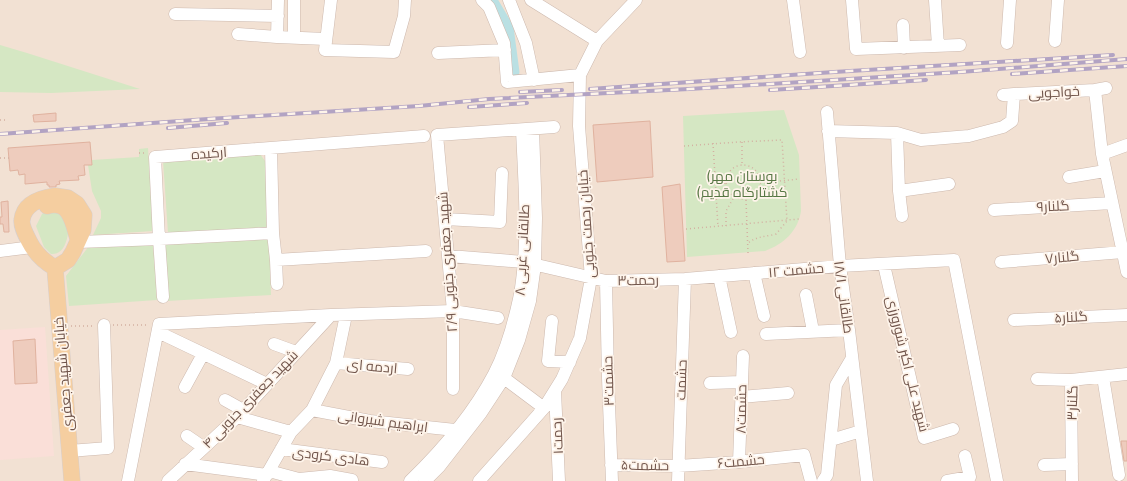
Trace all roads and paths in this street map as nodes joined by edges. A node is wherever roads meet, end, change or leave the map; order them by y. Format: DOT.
graph roads {
  1 [pos="278,0"];
  2 [pos="294,0"];
  3 [pos="331,0"];
  4 [pos="405,0"];
  5 [pos="482,0"];
  6 [pos="509,0"];
  7 [pos="531,0"];
  8 [pos="636,0"];
  9 [pos="793,0"];
  10 [pos="852,0"];
  11 [pos="935,0"];
  12 [pos="1010,0"];
  13 [pos="1058,0"];
  14 [pos="175,14"];
  15 [pos="278,16"];
  16 [pos="903,25"];
  17 [pos="238,34"];
  18 [pos="277,37"];
  19 [pos="294,37"];
  20 [pos="326,39"];
  21 [pos="597,41"];
  22 [pos="1054,41"];
  23 [pos="1007,43"];
  24 [pos="938,46"];
  25 [pos="960,46"];
  26 [pos="904,48"];
  27 [pos="505,50"];
  28 [pos="800,52"];
  29 [pos="438,53"];
  30 [pos="580,75"];
  31 [pos="534,80"];
  32 [pos="827,112"];
  33 [pos="0,120"];
  34 [pos="8,120"];
  35 [pos="554,127"];
  36 [pos="527,130"];
  37 [pos="828,131"];
  38 [pos="897,133"];
  39 [pos="431,136"];
  40 [pos="742,142"];
  41 [pos="713,143"];
  42 [pos="1127,145"];
  43 [pos="684,146"];
  44 [pos="271,148"];
  45 [pos="148,152"];
  46 [pos="139,153"];
  47 [pos="1102,154"];
  48 [pos="0,158"];
  49 [pos="11,158"];
  50 [pos="742,166"];
  51 [pos="1105,171"];
  52 [pos="502,174"];
  53 [pos="1069,177"];
  54 [pos="799,179"];
  55 [pos="784,180"];
  56 [pos="726,183"];
  57 [pos="760,183"];
  58 [pos="716,184"];
  59 [pos="949,184"];
  60 [pos="899,191"];
  61 [pos="734,197"];
  62 [pos="746,200"];
  63 [pos="1112,203"];
  64 [pos="994,210"];
  65 [pos="902,216"];
  66 [pos="445,219"];
  67 [pos="800,220"];
  68 [pos="786,221"];
  69 [pos="747,224"];
  70 [pos="1122,224"];
  71 [pos="726,226"];
  72 [pos="718,227"];
  73 [pos="686,230"];
  74 [pos="273,233"];
  75 [pos="159,239"];
  76 [pos="78,242"];
  77 [pos="747,244"];
  78 [pos="32,247"];
  79 [pos="0,251"];
  80 [pos="426,251"];
  81 [pos="1123,252"];
  82 [pos="748,253"];
  83 [pos="449,256"];
  84 [pos="276,260"];
  85 [pos="1001,262"];
  86 [pos="529,263"];
  87 [pos="884,265"];
  88 [pos="840,266"];
  89 [pos="55,268"];
  90 [pos="1127,272"];
  91 [pos="754,274"];
  92 [pos="719,276"];
  93 [pos="592,278"];
  94 [pos="685,279"];
  95 [pos="606,281"];
  96 [pos="277,284"];
  97 [pos="806,295"];
  98 [pos="163,297"];
  99 [pos="453,310"];
  100 [pos="331,315"];
  101 [pos="346,315"];
  102 [pos="1127,315"];
  103 [pos="764,316"];
  104 [pos="498,318"];
  105 [pos="1014,320"];
  106 [pos="552,321"];
  107 [pos="104,325"];
  108 [pos="159,328"];
  109 [pos="849,330"];
  110 [pos="812,331"];
  111 [pos="731,332"];
  112 [pos="766,334"];
  113 [pos="274,344"];
  114 [pos="296,352"];
  115 [pos="203,354"];
  116 [pos="507,356"];
  117 [pos="743,356"];
  118 [pos="852,358"];
  119 [pos="570,362"];
  120 [pos="336,363"];
  121 [pos="408,369"];
  122 [pos="1127,374"];
  123 [pos="1103,377"];
  124 [pos="504,378"];
  125 [pos="1037,379"];
  126 [pos="1071,380"];
  127 [pos="741,382"];
  128 [pos="710,383"];
  129 [pos="267,384"];
  130 [pos="185,388"];
  131 [pos="453,389"];
  132 [pos="556,391"];
  133 [pos="788,393"];
  134 [pos="741,397"];
  135 [pos="225,400"];
  136 [pos="544,408"];
  137 [pos="312,410"];
  138 [pos="240,413"];
  139 [pos="953,429"];
  140 [pos="455,430"];
  141 [pos="861,431"];
  142 [pos="291,432"];
  143 [pos="187,436"];
  144 [pos="831,440"];
  145 [pos="203,447"];
  146 [pos="281,449"];
  147 [pos="69,451"];
  148 [pos="965,456"];
  149 [pos="382,462"];
  150 [pos="739,462"];
  151 [pos="184,464"];
  152 [pos="1072,464"];
  153 [pos="611,465"];
  154 [pos="1044,465"];
  155 [pos="678,466"];
  156 [pos="1119,475"];
  157 [pos="266,476"];
  158 [pos="352,480"];
  159 [pos="72,481"];
  160 [pos="128,481"];
  161 [pos="168,481"];
  162 [pos="410,481"];
  163 [pos="425,481"];
  164 [pos="479,481"];
  165 [pos="560,481"];
  166 [pos="612,481"];
  167 [pos="678,481"];
  168 [pos="811,481"];
  169 [pos="823,481"];
  170 [pos="867,481"];
  171 [pos="947,481"];
  172 [pos="997,481"];
  173 [pos="1072,481"];
  1 -- 15 [label="street"];
  2 -- 19 [label="street"];
  3 -- 20 [label="street"];
  4 -- 20 [label="street"];
  5 -- 27 [label="street"];
  6 -- 31 [label="street"];
  7 -- 21 [label="street"];
  8 -- 21 [label="street, خیابان رحمت جنوبی"];
  9 -- 28 [label="street"];
  10 -- 26 [label="street"];
  11 -- 24 [label="street"];
  12 -- 23 [label="street"];
  13 -- 22 [label="street"];
  14 -- 15 [label="street"];
  15 -- 18 [label="street"];
  16 -- 26 [label="street"];
  17 -- 18 [label="street"];
  18 -- 19 [label="street"];
  19 -- 20 [label="street"];
  21 -- 30 [label="street, خیابان رحمت جنوبی"];
  24 -- 25 [label="street"];
  24 -- 26 [label="street"];
  27 -- 29 [label="street"];
  27 -- 31 [label="street"];
  30 -- 31 [label="street"];
  30 -- 93 [label="street, خیابان رحمت جنوبی"];
  32 -- 37 [label="street, طالقانی ۱۸/۱"];
  33 -- 34 [label="path"];
  35 -- 36 [label="street, ارکیده"];
  36 -- 39 [label="street, ارکیده"];
  36 -- 86 [label="street, طالقانی غربی ۸"];
  37 -- 38 [label="street"];
  37 -- 88 [label="street, طالقانی ۱۸/۱"];
  38 -- 47 [label="street, خواجویی"];
  38 -- 60 [label="street"];
  39 -- 44 [label="street, ارکیده"];
  39 -- 66 [label="street, شهید جعفری جنوبی ۲/۹"];
  40 -- 41 [label="path"];
  40 -- 50 [label="path"];
  40 -- 55 [label="path"];
  41 -- 43 [label="path"];
  41 -- 58 [label="path"];
  42 -- 47 [label="street"];
  44 -- 74 [label="street"];
  44 -- 75 [label="street, ارکیده"];
  45 -- 46 [label="path"];
  47 -- 51 [label="street"];
  48 -- 49 [label="path"];
  50 -- 56 [label="path"];
  50 -- 57 [label="path"];
  51 -- 53 [label="street"];
  51 -- 63 [label="street"];
  52 -- 66 [label="street"];
  54 -- 55 [label="path"];
  55 -- 57 [label="path"];
  55 -- 68 [label="path"];
  56 -- 58 [label="path"];
  56 -- 61 [label="path"];
  57 -- 62 [label="path"];
  58 -- 72 [label="path"];
  59 -- 60 [label="street"];
  60 -- 65 [label="street"];
  61 -- 62 [label="path"];
  61 -- 71 [label="path"];
  62 -- 69 [label="path"];
  63 -- 64 [label="street, گلنار۹"];
  63 -- 70 [label="street"];
  66 -- 83 [label="street, شهید جعفری جنوبی ۲/۹"];
  67 -- 68 [label="path"];
  68 -- 69 [label="path"];
  68 -- 77 [label="path"];
  69 -- 71 [label="path"];
  69 -- 77 [label="path"];
  70 -- 81 [label="street"];
  71 -- 72 [label="path"];
  72 -- 73 [label="path"];
  74 -- 75 [label="street"];
  74 -- 84 [label="street"];
  75 -- 76 [label="street"];
  75 -- 98 [label="street"];
  76 -- 78 [label="main road"];
  76 -- 89 [label="main road"];
  77 -- 82 [label="path"];
  78 -- 79 [label="street"];
  78 -- 89 [label="main road"];
  80 -- 84 [label="street"];
  81 -- 85 [label="street, گلنار۷"];
  81 -- 90 [label="street"];
  83 -- 86 [label="street, رحمت۳"];
  83 -- 99 [label="street, شهید جعفری جنوبی ۲/۹"];
  84 -- 96 [label="street"];
  86 -- 93 [label="street, رحمت۳"];
  86 -- 116 [label="street, طالقانی غربی ۸"];
  87 -- 88 [label="street, حشمت ۱۲"];
  87 -- 139 [label="street, شهید علی اکبر شورورزی"];
  87 -- 172 [label="street, حشمت ۱۲"];
  88 -- 91 [label="street, حشمت ۱۲"];
  88 -- 109 [label="street, طالقانی ۱۸/۱"];
  89 -- 147 [label="main road, خیابان شهید جعفری"];
  91 -- 92 [label="street, حشمت ۱۲"];
  91 -- 103 [label="street"];
  92 -- 94 [label="street, حشمت ۱۲"];
  92 -- 111 [label="street"];
  93 -- 95 [label="street, رحمت۳"];
  93 -- 119 [label="street, خیابان رحمت جنوبی"];
  94 -- 95 [label="street, رحمت۳"];
  94 -- 155 [label="street, حشمت"];
  95 -- 153 [label="street, حشمت۳"];
  97 -- 110 [label="street"];
  99 -- 101 [label="street"];
  99 -- 104 [label="street"];
  99 -- 131 [label="street, شهید جعفری جنوبی ۲/۹"];
  100 -- 101 [label="street"];
  100 -- 108 [label="street"];
  100 -- 114 [label="street, شهید جعفری جنوبی ۴"];
  101 -- 120 [label="street"];
  102 -- 105 [label="street, گلنار۵"];
  106 -- 119 [label="street"];
  107 -- 147 [label="street"];
  108 -- 115 [label="street"];
  108 -- 160 [label="street"];
  109 -- 110 [label="street"];
  109 -- 118 [label="street, طالقانی ۱۸/۱"];
  110 -- 112 [label="street"];
  113 -- 114 [label="street"];
  114 -- 129 [label="street, شهید جعفری جنوبی ۴"];
  115 -- 129 [label="street"];
  115 -- 130 [label="street"];
  116 -- 124 [label="street, طالقانی غربی ۸"];
  116 -- 140 [label="street, طالقانی غربی ۸"];
  117 -- 127 [label="street, حشمت۸"];
  118 -- 141 [label="street, طالقانی ۱۸/۱"];
  118 -- 144 [label="street"];
  119 -- 132 [label="street, خیابان رحمت جنوبی"];
  120 -- 121 [label="street, اردمه ای"];
  120 -- 137 [label="street"];
  122 -- 123 [label="street, گلنار۳"];
  123 -- 126 [label="street, گلنار۳"];
  123 -- 156 [label="street"];
  124 -- 136 [label="street"];
  124 -- 163 [label="street, طالقانی غربی ۸"];
  125 -- 126 [label="street"];
  126 -- 152 [label="street, گلنار۳"];
  127 -- 128 [label="street"];
  127 -- 134 [label="street, حشمت۸"];
  129 -- 138 [label="street, شهید جعفری جنوبی ۴"];
  132 -- 136 [label="street, خیابان رحمت جنوبی"];
  132 -- 165 [label="street, رحمت۱"];
  133 -- 134 [label="street"];
  134 -- 150 [label="street, حشمت۸"];
  135 -- 138 [label="street"];
  136 -- 164 [label="street, خیابان رحمت جنوبی"];
  137 -- 140 [label="street, ابراهیم شیروانی"];
  137 -- 142 [label="street"];
  138 -- 142 [label="street"];
  138 -- 145 [label="street, شهید جعفری جنوبی ۴"];
  140 -- 162 [label="street, طالقانی غربی ۸"];
  141 -- 144 [label="street"];
  141 -- 170 [label="street, طالقانی ۱۸/۱"];
  142 -- 146 [label="street"];
  143 -- 145 [label="street"];
  144 -- 169 [label="street"];
  145 -- 151 [label="street, شهید جعفری جنوبی ۴"];
  146 -- 149 [label="street, هادی کرودی"];
  146 -- 157 [label="street"];
  147 -- 159 [label="main road, خیابان شهید جعفری"];
  148 -- 171 [label="street"];
  150 -- 155 [label="street, حشمت۶"];
  150 -- 168 [label="street, حشمت۶"];
  151 -- 157 [label="street"];
  151 -- 161 [label="street, شهید جعفری جنوبی ۴"];
  152 -- 154 [label="street"];
  152 -- 173 [label="street, گلنار۳"];
  153 -- 155 [label="street, حشمت۵"];
  153 -- 166 [label="street, حشمت۳"];
  155 -- 167 [label="street, حشمت"];
  157 -- 158 [label="street"];
}
